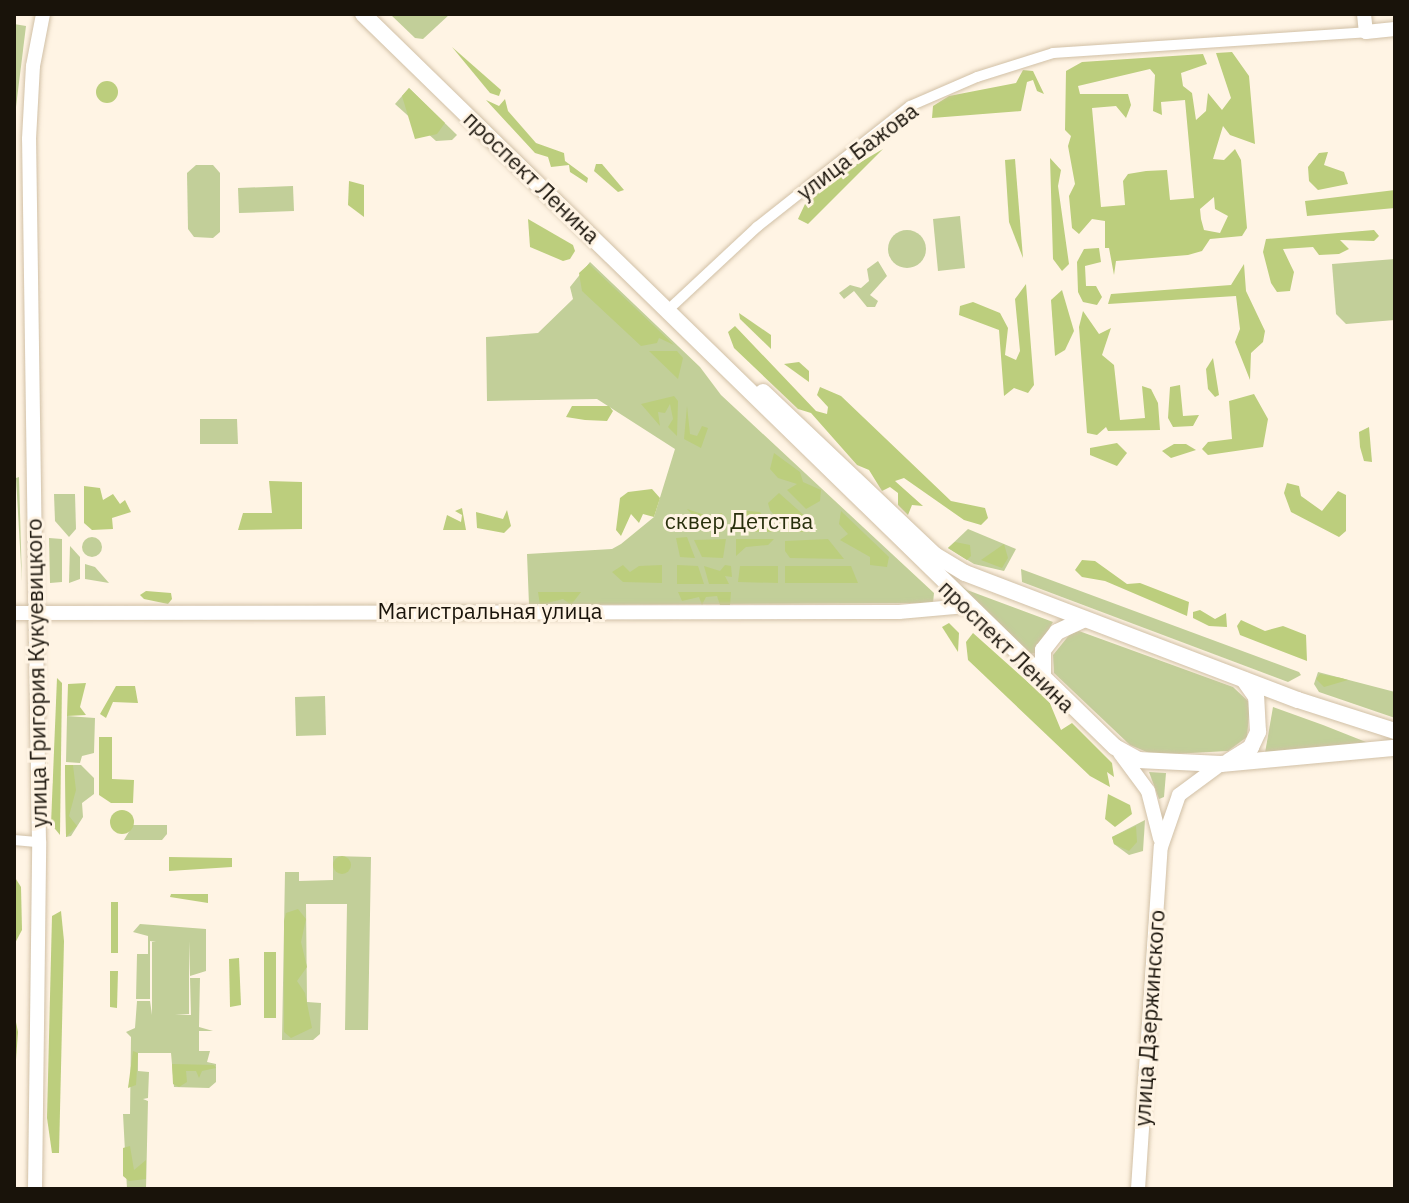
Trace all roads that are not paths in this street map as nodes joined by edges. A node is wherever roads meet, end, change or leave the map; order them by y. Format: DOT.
graph roads {
  1 [pos="43,14"];
  2 [pos="363,14"];
  3 [pos="1364,14"];
  4 [pos="1395,29"];
  5 [pos="1366,32"];
  6 [pos="668,310"];
  7 [pos="701,341"];
  8 [pos="966,606"];
  9 [pos="37,612"];
  10 [pos="14,613"];
  11 [pos="1083,620"];
  12 [pos="1244,680"];
  13 [pos="1043,681"];
  14 [pos="1395,731"];
  15 [pos="1115,747"];
  16 [pos="1395,748"];
  17 [pos="1221,764"];
  18 [pos="14,840"];
  19 [pos="39,842"];
  20 [pos="1161,847"];
  21 [pos="35,1189"];
  22 [pos="1138,1189"];
  1 -- 9 [label="main road, улица Григория Кукуевицкого"];
  2 -- 6 [label="main road, проспект Ленина"];
  3 -- 5 [label="main road"];
  4 -- 5 [label="main road, улица Бажова"];
  5 -- 6 [label="street, улица Бажова"];
  6 -- 7 [label="main road, проспект Ленина"];
  7 -- 8 [label="main road, проспект Ленина"];
  7 -- 11 [label="main road, проспект Ленина"];
  8 -- 9 [label="main road, Магистральная улица"];
  8 -- 13 [label="main road, проспект Ленина"];
  9 -- 10 [label="main road, Магистральная улица"];
  9 -- 19 [label="main road, улица Григория Кукуевицкого"];
  11 -- 12 [label="main road, проспект Ленина"];
  11 -- 13 [label="main road"];
  12 -- 14 [label="main road, проспект Ленина"];
  12 -- 17 [label="main road"];
  13 -- 15 [label="main road, проспект Ленина"];
  15 -- 17 [label="main road, проспект Ленина"];
  15 -- 20 [label="main road, улица Дзержинского"];
  16 -- 17 [label="main road, проспект Ленина"];
  17 -- 20 [label="main road, улица Дзержинского"];
  18 -- 19 [label="street"];
  19 -- 21 [label="main road, улица Григория Кукуевицкого"];
  20 -- 22 [label="main road, улица Дзержинского"];
}
